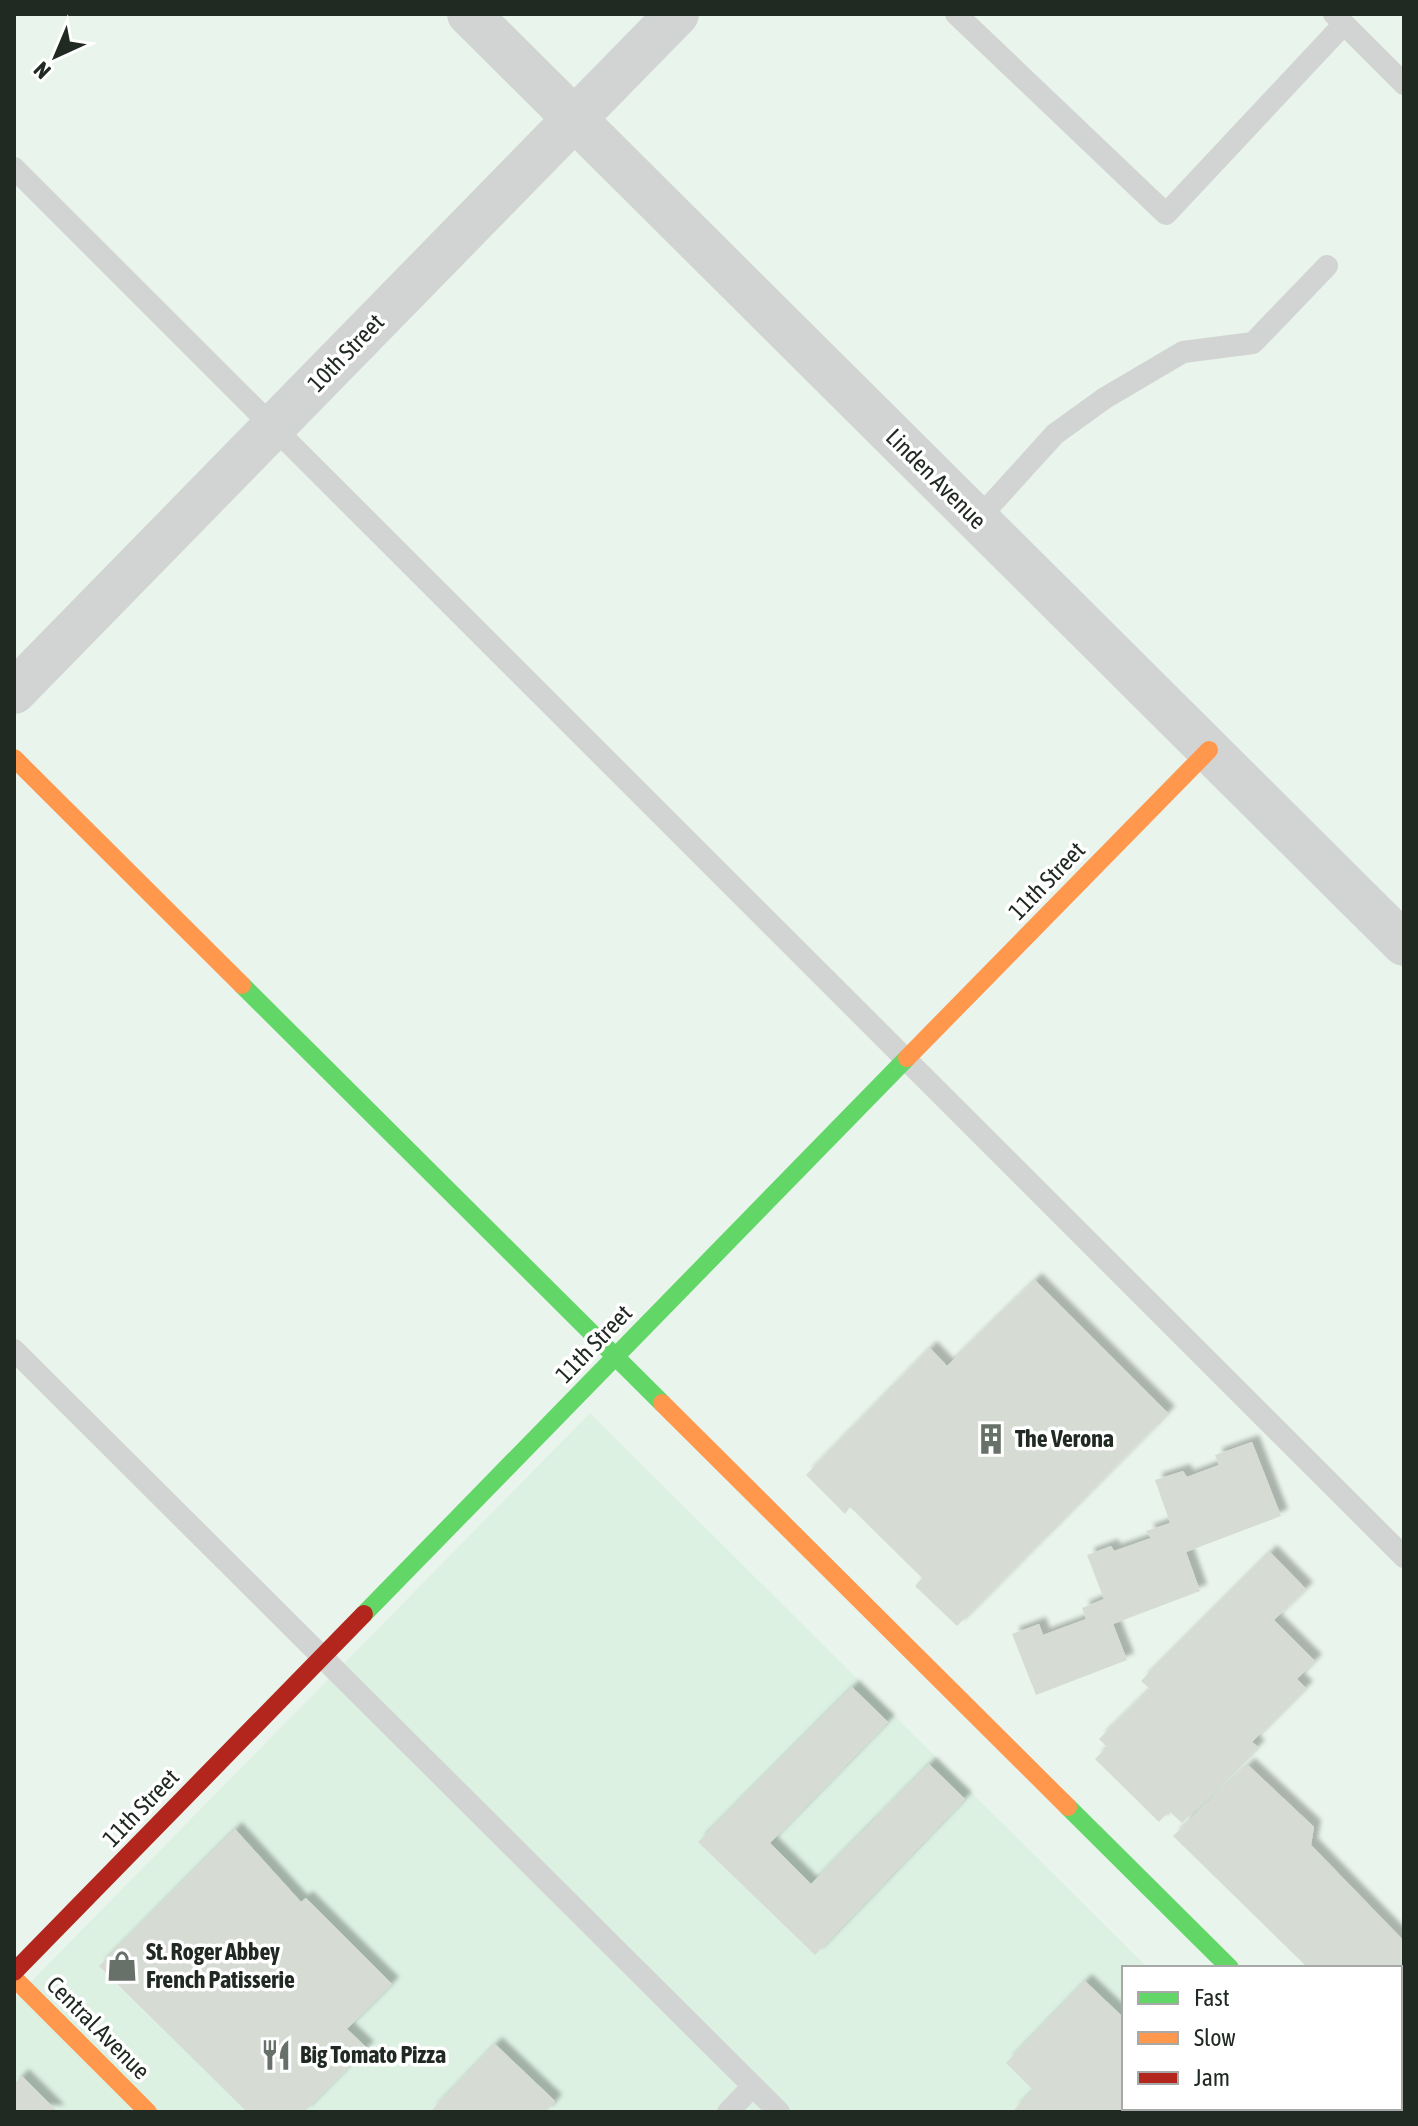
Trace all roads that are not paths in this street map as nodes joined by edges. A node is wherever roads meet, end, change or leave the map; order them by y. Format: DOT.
graph roads {
  1 [pos="469,14"];
  2 [pos="677,14"];
  3 [pos="956,14"];
  4 [pos="1338,19"];
  5 [pos="1404,84"];
  6 [pos="575,120"];
  7 [pos="14,168"];
  8 [pos="1327,266"];
  9 [pos="274,427"];
  10 [pos="977,520"];
  11 [pos="14,692"];
  12 [pos="1209,750"];
  13 [pos="14,758"];
  14 [pos="1404,944"];
  15 [pos="906,1059"];
  16 [pos="14,1350"];
  17 [pos="616,1356"];
  18 [pos="1404,1557"];
  19 [pos="323,1657"];
  20 [pos="1228,1966"];
  21 [pos="14,1975"];
  22 [pos="753,2086"];
  23 [pos="148,2112"];
  24 [pos="728,2112"];
  25 [pos="779,2112"];
  1 -- 6 [label="street, Linden Avenue"];
  2 -- 6 [label="street, 10th Street"];
  3 -- 4 [label="lane"];
  4 -- 5 [label="lane"];
  6 -- 9 [label="street, 10th Street"];
  6 -- 10 [label="street, Linden Avenue"];
  7 -- 9 [label="lane"];
  8 -- 10 [label="lane"];
  9 -- 11 [label="street, 10th Street"];
  9 -- 15 [label="lane"];
  10 -- 12 [label="street, Linden Avenue"];
  12 -- 14 [label="street, Linden Avenue"];
  12 -- 15 [label="street, 11th Street"];
  13 -- 17 [label="street"];
  15 -- 17 [label="street, 11th Street"];
  15 -- 18 [label="lane"];
  16 -- 19 [label="lane"];
  17 -- 19 [label="street, 11th Street"];
  17 -- 20 [label="street"];
  19 -- 21 [label="street, 11th Street"];
  19 -- 22 [label="lane"];
  21 -- 23 [label="street, Central Avenue"];
  22 -- 24 [label="lane"];
  22 -- 25 [label="lane"];
}
